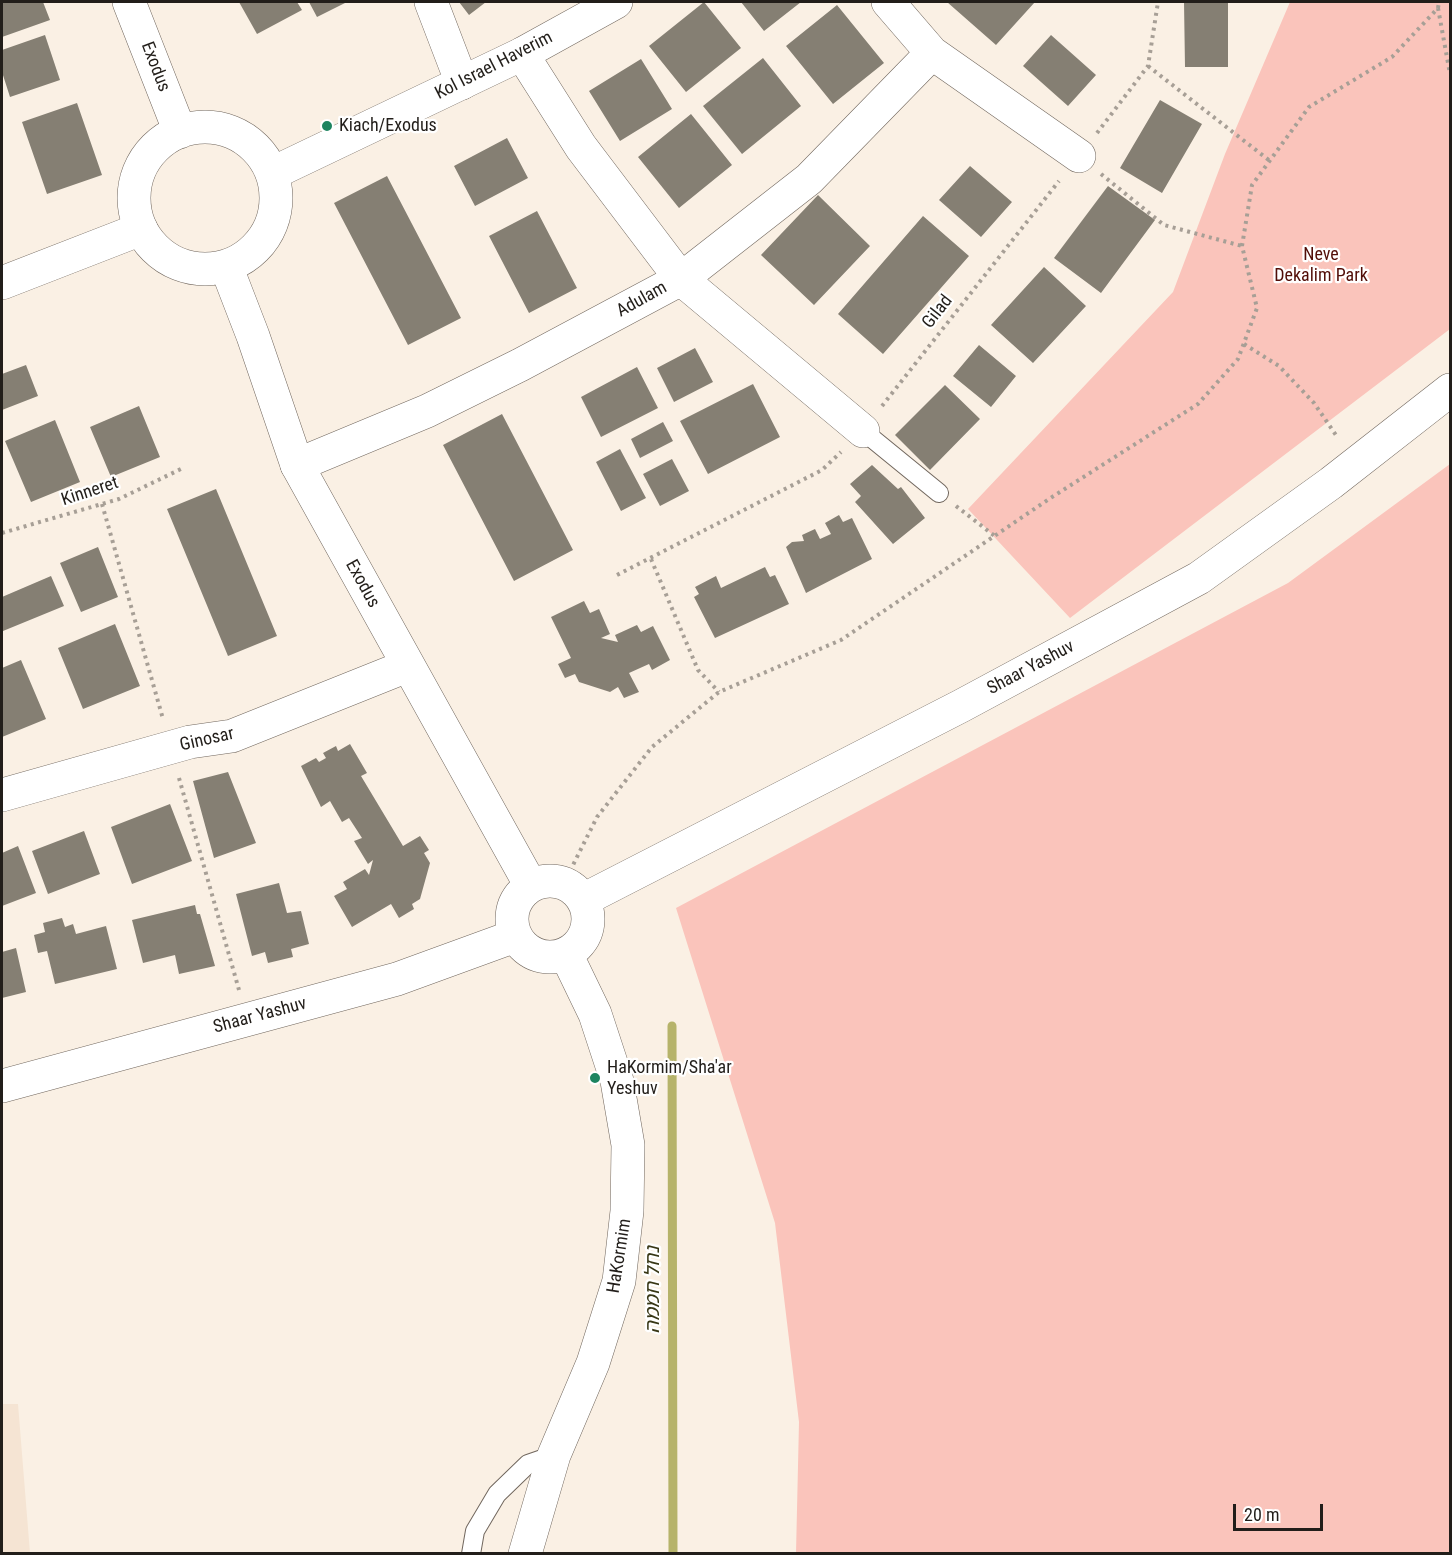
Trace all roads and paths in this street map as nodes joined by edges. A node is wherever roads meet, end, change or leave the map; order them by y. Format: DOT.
graph roads {
  1 [pos="129,2"];
  2 [pos="431,2"];
  3 [pos="616,2"];
  4 [pos="888,2"];
  5 [pos="1158,2"];
  6 [pos="1439,2"];
  7 [pos="1438,8"];
  8 [pos="932,53"];
  9 [pos="522,54"];
  10 [pos="1148,66"];
  11 [pos="1450,74"];
  12 [pos="462,83"];
  13 [pos="180,132"];
  14 [pos="1079,156"];
  15 [pos="1270,160"];
  16 [pos="273,173"];
  17 [pos="141,229"];
  18 [pos="1242,246"];
  19 [pos="226,266"];
  20 [pos="681,279"];
  21 [pos="2,283"];
  22 [pos="1244,344"];
  23 [pos="1450,390"];
  24 [pos="862,431"];
  25 [pos="1356,463"];
  26 [pos="297,465"];
  27 [pos="183,468"];
  28 [pos="939,493"];
  29 [pos="102,504"];
  30 [pos="2,533"];
  31 [pos="996,537"];
  32 [pos="651,559"];
  33 [pos="617,575"];
  34 [pos="407,666"];
  35 [pos="719,692"];
  36 [pos="171,748"];
  37 [pos="2,795"];
  38 [pos="531,886"];
  39 [pos="573,892"];
  40 [pos="515,936"];
  41 [pos="566,954"];
  42 [pos="247,1020"];
  43 [pos="2,1086"];
  44 [pos="554,1455"];
  45 [pos="471,1554"];
  46 [pos="525,1554"];
  1 -- 13 [label="street, Exodus"];
  2 -- 12 [label="street"];
  3 -- 9 [label="street, Kol Israel Haverim"];
  4 -- 8 [label="street"];
  5 -- 10 [label="path, Gilad"];
  6 -- 7 [label="path"];
  7 -- 11 [label="path"];
  7 -- 15 [label="path"];
  8 -- 14 [label="street"];
  8 -- 20 [label="street, Adulam"];
  9 -- 12 [label="street, Kol Israel Haverim"];
  9 -- 20 [label="street"];
  10 -- 14 [label="path, Gilad"];
  10 -- 15 [label="path"];
  12 -- 16 [label="street, Kol Israel Haverim"];
  13 -- 16 [label="street"];
  13 -- 17 [label="street"];
  14 -- 18 [label="path"];
  14 -- 24 [label="path, Gilad"];
  15 -- 18 [label="path"];
  16 -- 19 [label="street"];
  17 -- 19 [label="street"];
  17 -- 21 [label="street"];
  18 -- 22 [label="path"];
  19 -- 26 [label="street, Exodus"];
  20 -- 24 [label="street"];
  20 -- 26 [label="street, Adulam"];
  22 -- 25 [label="path"];
  22 -- 31 [label="path"];
  23 -- 25 [label="street, Shaar Yashuv"];
  24 -- 28 [label="lane"];
  24 -- 32 [label="path, Gilad"];
  25 -- 39 [label="street, Shaar Yashuv"];
  26 -- 34 [label="street, Exodus"];
  27 -- 29 [label="path, Kinneret"];
  28 -- 31 [label="path"];
  29 -- 30 [label="path, Kinneret"];
  29 -- 36 [label="path"];
  31 -- 35 [label="path"];
  32 -- 33 [label="path, Gilad"];
  32 -- 35 [label="path"];
  34 -- 36 [label="street, Ginosar"];
  34 -- 38 [label="street, Exodus"];
  35 -- 39 [label="path"];
  36 -- 37 [label="street, Ginosar"];
  36 -- 42 [label="path"];
  38 -- 39 [label="street"];
  38 -- 40 [label="street"];
  39 -- 41 [label="street"];
  40 -- 41 [label="street"];
  40 -- 42 [label="street, Shaar Yashuv"];
  41 -- 44 [label="street, HaKormim"];
  42 -- 43 [label="street, Shaar Yashuv"];
  44 -- 45 [label="lane"];
  44 -- 46 [label="street, HaKormim"];
}
